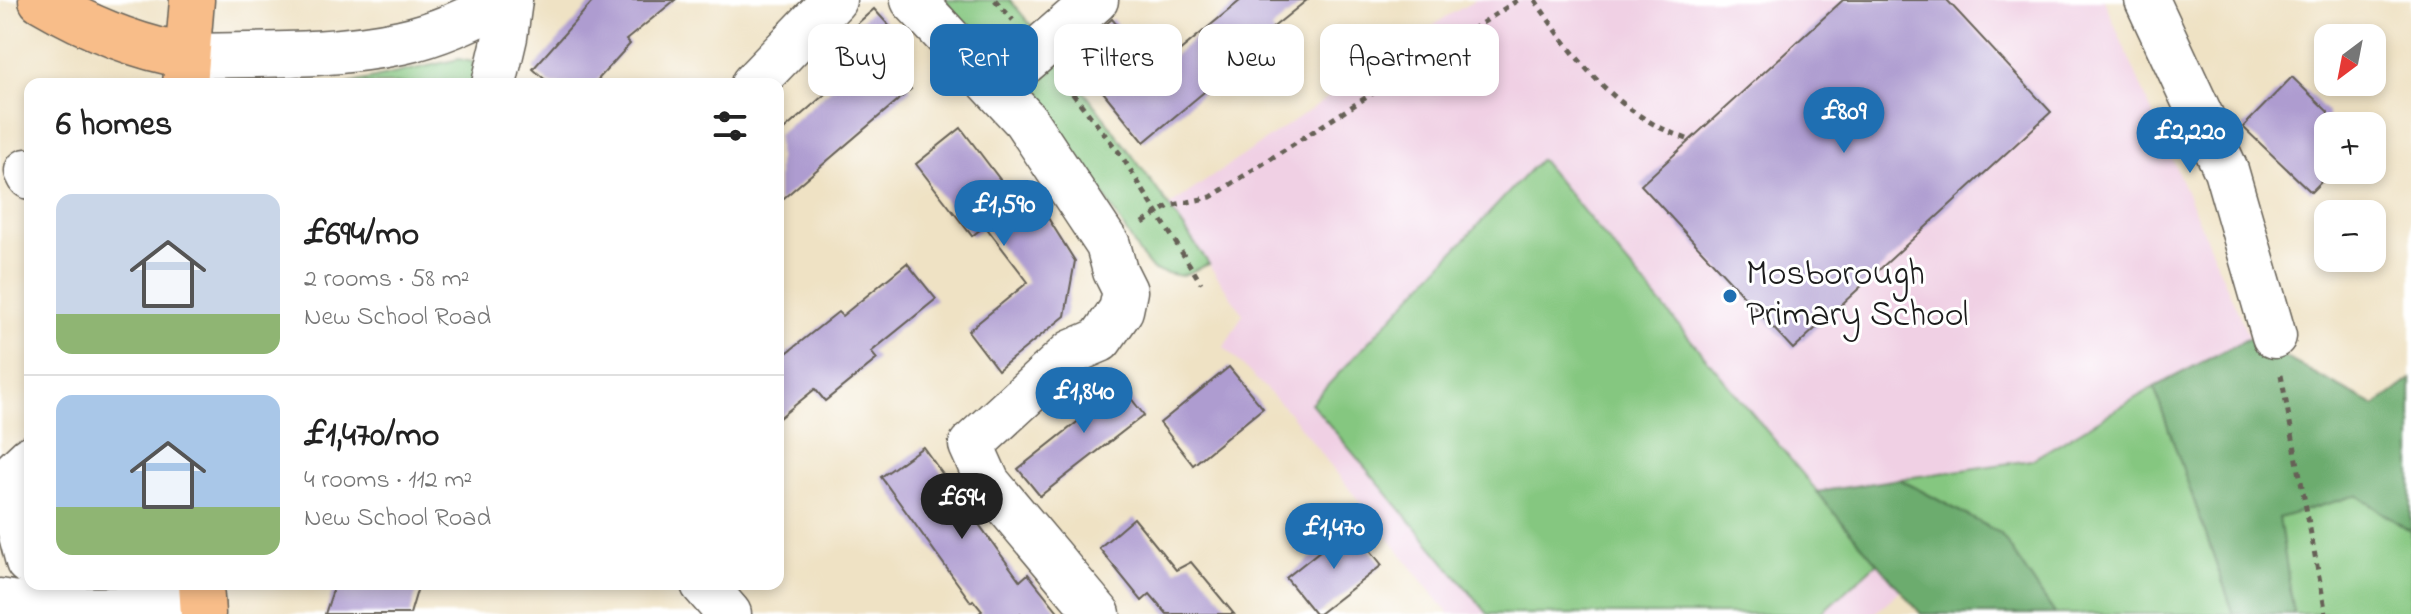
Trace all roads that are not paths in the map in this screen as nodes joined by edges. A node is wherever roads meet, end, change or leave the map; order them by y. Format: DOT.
graph roads {
  1 [pos="41,0"];
  2 [pos="192,0"];
  3 [pos="509,0"];
  4 [pos="834,0"];
  5 [pos="913,0"];
  6 [pos="1096,0"];
  7 [pos="2147,0"];
  8 [pos="936,24"];
  9 [pos="1038,50"];
  10 [pos="186,70"];
  11 [pos="495,78"];
  12 [pos="759,78"];
  13 [pos="1004,96"];
  14 [pos="2274,336"];
  15 [pos="24,464"];
  16 [pos="24,547"];
  17 [pos="708,590"];
  18 [pos="202,600"];
  19 [pos="0,601"];
  20 [pos="729,614"];
  21 [pos="1098,614"];
  1 -- 10 [label="main road"];
  2 -- 10 [label="main road"];
  3 -- 10 [label="street"];
  3 -- 11 [label="street"];
  4 -- 12 [label="street"];
  5 -- 8 [label="street"];
  6 -- 9 [label="street"];
  7 -- 14 [label="street"];
  13 -- 21 [label="street"];
  15 -- 16 [label="street"];
  17 -- 20 [label="street"];
  18 -- 19 [label="street"];
}
